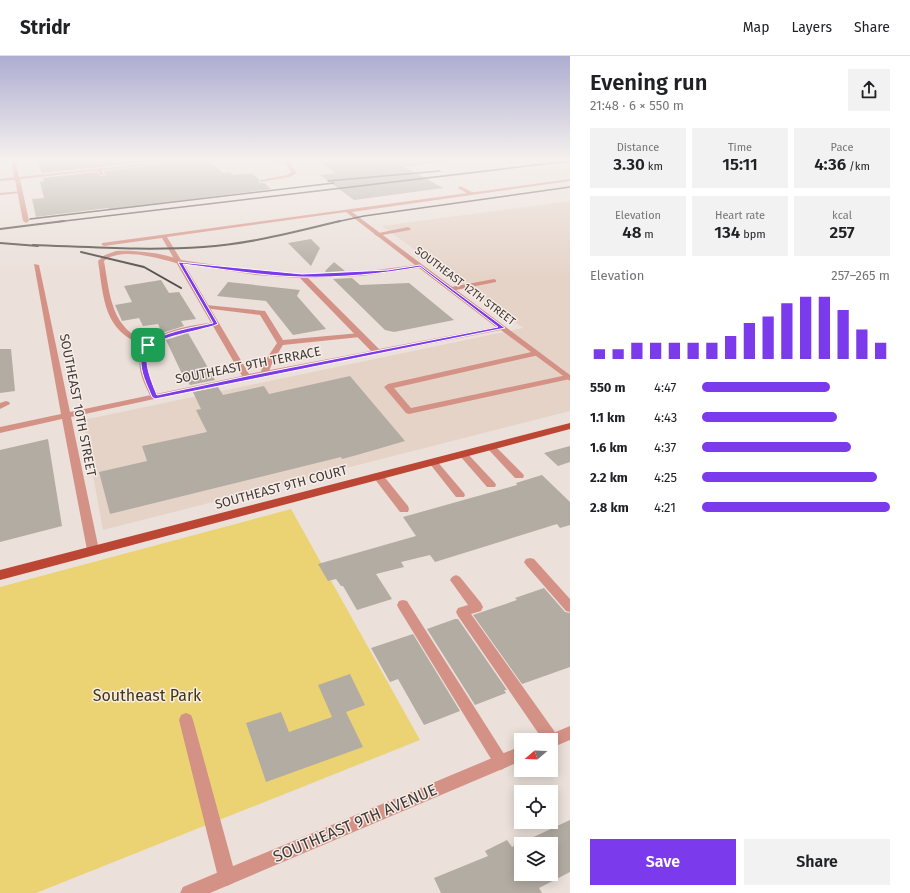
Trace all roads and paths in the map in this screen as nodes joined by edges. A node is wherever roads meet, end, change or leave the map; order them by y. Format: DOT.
graph roads {
  1 [pos="21,198"];
  2 [pos="442,198"];
  3 [pos="348,211"];
  4 [pos="26,221"];
  5 [pos="408,229"];
  6 [pos="377,234"];
  7 [pos="164,236"];
  8 [pos="104,244"];
  9 [pos="180,262"];
  10 [pos="36,265"];
  11 [pos="420,266"];
  12 [pos="302,276"];
  13 [pos="494,281"];
  14 [pos="451,289"];
  15 [pos="206,307"];
  16 [pos="216,324"];
  17 [pos="502,328"];
  18 [pos="360,335"];
  19 [pos="281,343"];
  20 [pos="148,345"];
  21 [pos="377,352"];
  22 [pos="536,353"];
  23 [pos="264,374"];
  24 [pos="567,375"];
  25 [pos="247,377"];
  26 [pos="155,397"];
  27 [pos="66,416"];
  28 [pos="570,426"];
  29 [pos="0,430"];
  30 [pos="491,447"];
  31 [pos="463,454"];
  32 [pos="433,462"];
  33 [pos="378,476"];
  34 [pos="519,476"];
  35 [pos="491,485"];
  36 [pos="460,495"];
  37 [pos="404,509"];
  38 [pos="93,550"];
  39 [pos="530,562"];
  40 [pos="0,575"];
  41 [pos="456,580"];
  42 [pos="403,605"];
  43 [pos="570,607"];
  44 [pos="186,720"];
  45 [pos="547,733"];
  46 [pos="570,733"];
  47 [pos="558,738"];
  48 [pos="514,756"];
  49 [pos="501,762"];
  50 [pos="227,877"];
  51 [pos="189,893"];
  1 -- 4 [label="street"];
  2 -- 3 [label="street"];
  3 -- 6 [label="street, SOUTHEAST 12TH STREET"];
  3 -- 7 [label="street"];
  5 -- 6 [label="street"];
  6 -- 11 [label="street, SOUTHEAST 12TH STREET"];
  7 -- 8 [label="street"];
  7 -- 9 [label="street"];
  9 -- 12 [label="street"];
  9 -- 15 [label="street"];
  9 -- 20 [label="street"];
  10 -- 27 [label="street, SOUTHEAST 10TH STREET"];
  11 -- 12 [label="street"];
  11 -- 14 [label="street, SOUTHEAST 12TH STREET"];
  12 -- 18 [label="street"];
  13 -- 14 [label="street"];
  14 -- 17 [label="street, SOUTHEAST 12TH STREET"];
  15 -- 16 [label="street"];
  15 -- 19 [label="street"];
  16 -- 20 [label="street"];
  16 -- 25 [label="street"];
  17 -- 21 [label="street, SOUTHEAST 9TH TERRACE"];
  17 -- 22 [label="street, SOUTHEAST 12TH STREET"];
  18 -- 19 [label="street"];
  18 -- 21 [label="street"];
  19 -- 23 [label="street"];
  20 -- 26 [label="street"];
  21 -- 23 [label="street, SOUTHEAST 9TH TERRACE"];
  22 -- 24 [label="street, SOUTHEAST 12TH STREET"];
  22 -- 24 [label="street"];
  23 -- 25 [label="street, SOUTHEAST 9TH TERRACE"];
  25 -- 26 [label="street, SOUTHEAST 9TH TERRACE"];
  26 -- 27 [label="street, SOUTHEAST 9TH TERRACE"];
  27 -- 29 [label="street, SOUTHEAST 9TH TERRACE"];
  27 -- 38 [label="street, SOUTHEAST 10TH STREET"];
  28 -- 30 [label="main road, SOUTHEAST 9TH COURT"];
  30 -- 31 [label="main road, SOUTHEAST 9TH COURT"];
  30 -- 34 [label="street"];
  31 -- 32 [label="main road, SOUTHEAST 9TH COURT"];
  31 -- 35 [label="street"];
  32 -- 33 [label="main road, SOUTHEAST 9TH COURT"];
  32 -- 36 [label="street"];
  33 -- 37 [label="street"];
  33 -- 38 [label="main road, SOUTHEAST 9TH COURT"];
  38 -- 40 [label="main road, SOUTHEAST 9TH COURT"];
  39 -- 43 [label="street"];
  41 -- 45 [label="street"];
  42 -- 49 [label="street"];
  44 -- 50 [label="street"];
  46 -- 47 [label="street"];
  48 -- 49 [label="street, SOUTHEAST 9TH AVENUE"];
  49 -- 50 [label="street, SOUTHEAST 9TH AVENUE"];
  50 -- 51 [label="street, SOUTHEAST 9TH AVENUE"];
}
